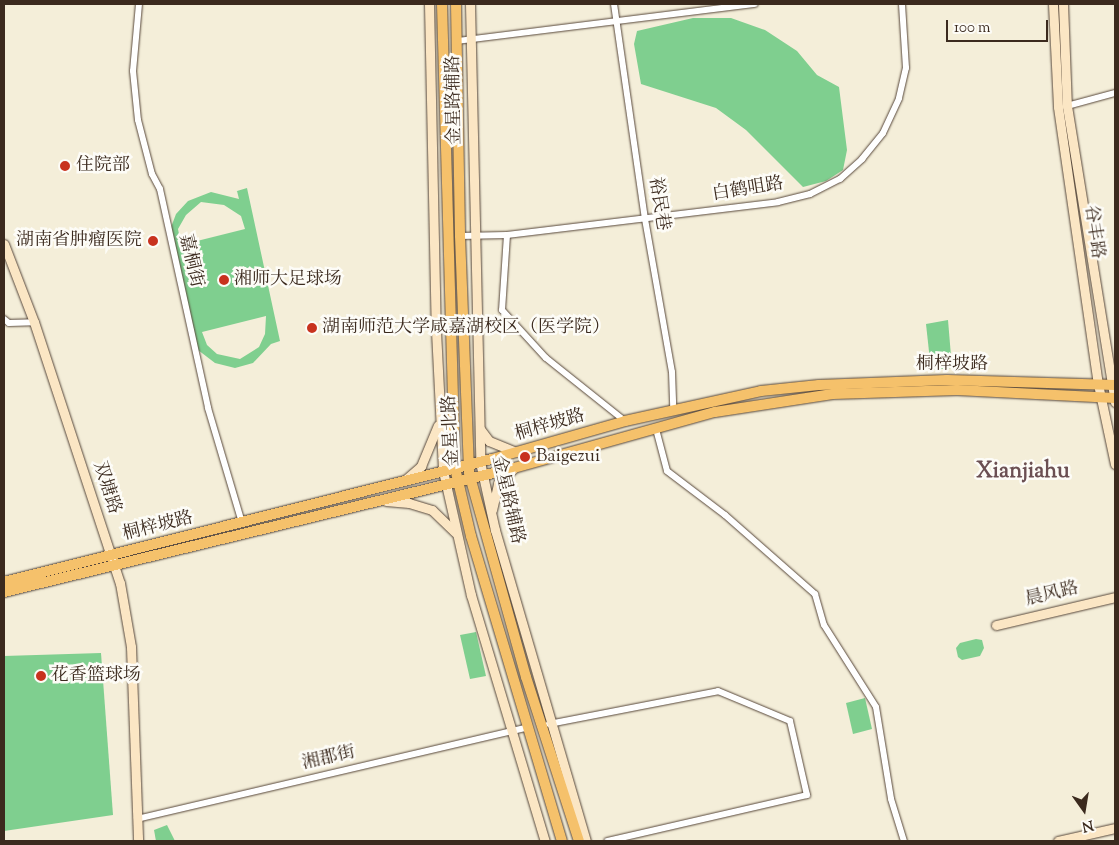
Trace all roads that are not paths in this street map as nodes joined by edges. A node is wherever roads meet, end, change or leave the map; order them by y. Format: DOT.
graph roads {
  1 [pos="139,4"];
  2 [pos="429,4"];
  3 [pos="442,4"];
  4 [pos="456,4"];
  5 [pos="470,4"];
  6 [pos="614,4"];
  7 [pos="755,4"];
  8 [pos="902,4"];
  9 [pos="1053,4"];
  10 [pos="1063,4"];
  11 [pos="616,21"];
  12 [pos="471,39"];
  13 [pos="457,41"];
  14 [pos="1115,93"];
  15 [pos="1068,106"];
  16 [pos="645,219"];
  17 [pos="507,235"];
  18 [pos="460,236"];
  19 [pos="474,236"];
  20 [pos="4,244"];
  21 [pos="4,319"];
  22 [pos="34,322"];
  23 [pos="1098,384"];
  24 [pos="1114,384"];
  25 [pos="1100,398"];
  26 [pos="1115,400"];
  27 [pos="673,409"];
  28 [pos="439,420"];
  29 [pos="625,421"];
  30 [pos="479,426"];
  31 [pos="656,429"];
  32 [pos="516,452"];
  33 [pos="480,462"];
  34 [pos="468,464"];
  35 [pos="1115,464"];
  36 [pos="455,468"];
  37 [pos="514,468"];
  38 [pos="442,471"];
  39 [pos="482,476"];
  40 [pos="470,479"];
  41 [pos="404,480"];
  42 [pos="457,482"];
  43 [pos="445,485"];
  44 [pos="383,501"];
  45 [pos="492,515"];
  46 [pos="242,523"];
  47 [pos="455,533"];
  48 [pos="112,560"];
  49 [pos="4,582"];
  50 [pos="4,592"];
  51 [pos="1115,597"];
  52 [pos="996,625"];
  53 [pos="548,725"];
  54 [pos="528,727"];
  55 [pos="137,819"];
  56 [pos="1115,828"];
  57 [pos="138,841"];
  58 [pos="545,841"];
  59 [pos="562,841"];
  60 [pos="579,841"];
  61 [pos="586,841"];
  62 [pos="608,841"];
  63 [pos="904,841"];
  64 [pos="1058,841"];
  1 -- 46 [label="street, 嘉桐街"];
  2 -- 28 [label="street, 金星路辅路"];
  3 -- 36 [label="main road, 金星北路"];
  4 -- 13 [label="main road, 金星北路"];
  5 -- 12 [label="street, 金星路辅路"];
  6 -- 11 [label="street, 裕民巷"];
  7 -- 11 [label="street"];
  8 -- 16 [label="street, 白鹤咀路"];
  9 -- 23 [label="street, 谷丰路"];
  10 -- 15 [label="street, 谷丰路"];
  11 -- 12 [label="street"];
  11 -- 16 [label="street, 裕民巷"];
  12 -- 13 [label="street"];
  12 -- 19 [label="street, 金星路辅路"];
  13 -- 18 [label="main road, 金星北路"];
  14 -- 15 [label="street"];
  15 -- 24 [label="street, 谷丰路"];
  16 -- 17 [label="street, 白鹤咀路"];
  16 -- 27 [label="street, 裕民巷"];
  17 -- 19 [label="street, 白鹤咀路"];
  17 -- 29 [label="street"];
  18 -- 19 [label="street, 白鹤咀路"];
  18 -- 34 [label="main road, 金星北路"];
  19 -- 30 [label="street, 金星路辅路"];
  20 -- 22 [label="street, 双塘路"];
  21 -- 22 [label="street"];
  22 -- 48 [label="street, 双塘路"];
  23 -- 24 [label="main road, 桐梓坡路"];
  23 -- 25 [label="street, 谷丰路"];
  23 -- 27 [label="main road, 桐梓坡路"];
  24 -- 26 [label="street, 谷丰路"];
  25 -- 26 [label="main road, 桐梓坡路"];
  25 -- 31 [label="main road, 桐梓坡路"];
  25 -- 35 [label="street, 谷丰路"];
  27 -- 29 [label="main road, 桐梓坡路"];
  28 -- 38 [label="street, 金星路辅路"];
  28 -- 41 [label="street"];
  29 -- 32 [label="main road, 桐梓坡路"];
  30 -- 32 [label="street"];
  30 -- 33 [label="street, 金星路辅路"];
  31 -- 37 [label="main road, 桐梓坡路"];
  31 -- 63 [label="street"];
  32 -- 33 [label="main road, 桐梓坡路"];
  33 -- 34 [label="main road, 桐梓坡路"];
  33 -- 39 [label="street, 金星路辅路"];
  34 -- 36 [label="main road, 桐梓坡路"];
  34 -- 40 [label="main road, 金星北路"];
  36 -- 38 [label="main road, 桐梓坡路"];
  36 -- 42 [label="main road, 金星北路"];
  37 -- 39 [label="main road, 桐梓坡路"];
  37 -- 45 [label="street"];
  38 -- 41 [label="main road, 桐梓坡路"];
  38 -- 43 [label="street, 金星路辅路"];
  39 -- 40 [label="main road, 桐梓坡路"];
  39 -- 45 [label="street, 金星路辅路"];
  40 -- 42 [label="main road, 桐梓坡路"];
  40 -- 53 [label="main road, 金星北路"];
  41 -- 46 [label="main road, 桐梓坡路"];
  42 -- 43 [label="main road, 桐梓坡路"];
  42 -- 54 [label="main road, 金星北路"];
  43 -- 44 [label="main road, 桐梓坡路"];
  43 -- 47 [label="street, 金星路辅路"];
  44 -- 47 [label="street"];
  44 -- 48 [label="main road, 桐梓坡路"];
  45 -- 53 [label="street, 金星路辅路"];
  46 -- 48 [label="main road, 桐梓坡路"];
  47 -- 58 [label="street, 金星路辅路"];
  48 -- 49 [label="main road, 桐梓坡路"];
  48 -- 50 [label="main road, 桐梓坡路"];
  48 -- 55 [label="street, 双塘路"];
  51 -- 52 [label="street, 晨风路"];
  53 -- 60 [label="main road, 金星北路"];
  53 -- 61 [label="street, 金星路辅路"];
  53 -- 62 [label="street"];
  54 -- 55 [label="street, 湘郡街"];
  54 -- 59 [label="main road, 金星北路"];
  55 -- 57 [label="street, 双塘路"];
  56 -- 64 [label="street"];
}
